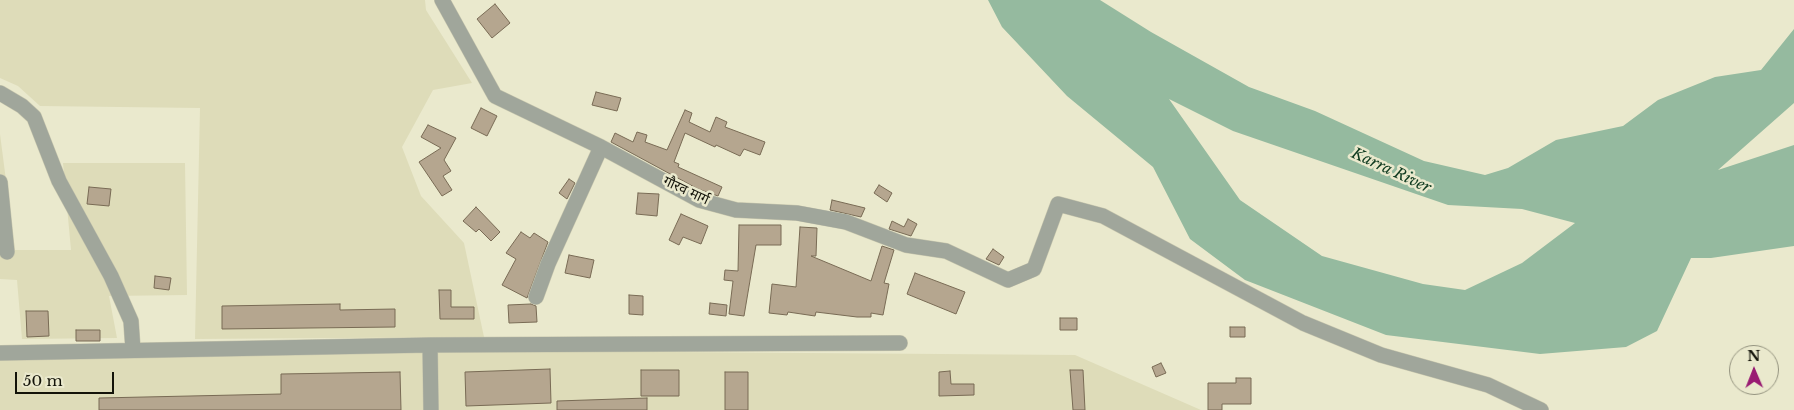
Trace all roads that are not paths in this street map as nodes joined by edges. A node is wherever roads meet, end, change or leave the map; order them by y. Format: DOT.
graph roads {
  1 [pos="442,0"];
  2 [pos="0,93"];
  3 [pos="602,147"];
  4 [pos="0,182"];
  5 [pos="7,252"];
  6 [pos="536,297"];
  7 [pos="900,343"];
  8 [pos="430,345"];
  9 [pos="133,350"];
  10 [pos="0,353"];
  11 [pos="431,410"];
  12 [pos="1541,410"];
  1 -- 3 [label="street, गौरव मार्ग"];
  2 -- 9 [label="street"];
  3 -- 6 [label="street"];
  3 -- 12 [label="street, गौरव मार्ग"];
  4 -- 5 [label="street"];
  7 -- 8 [label="street"];
  8 -- 9 [label="street"];
  8 -- 11 [label="street"];
  9 -- 10 [label="street"];
}
